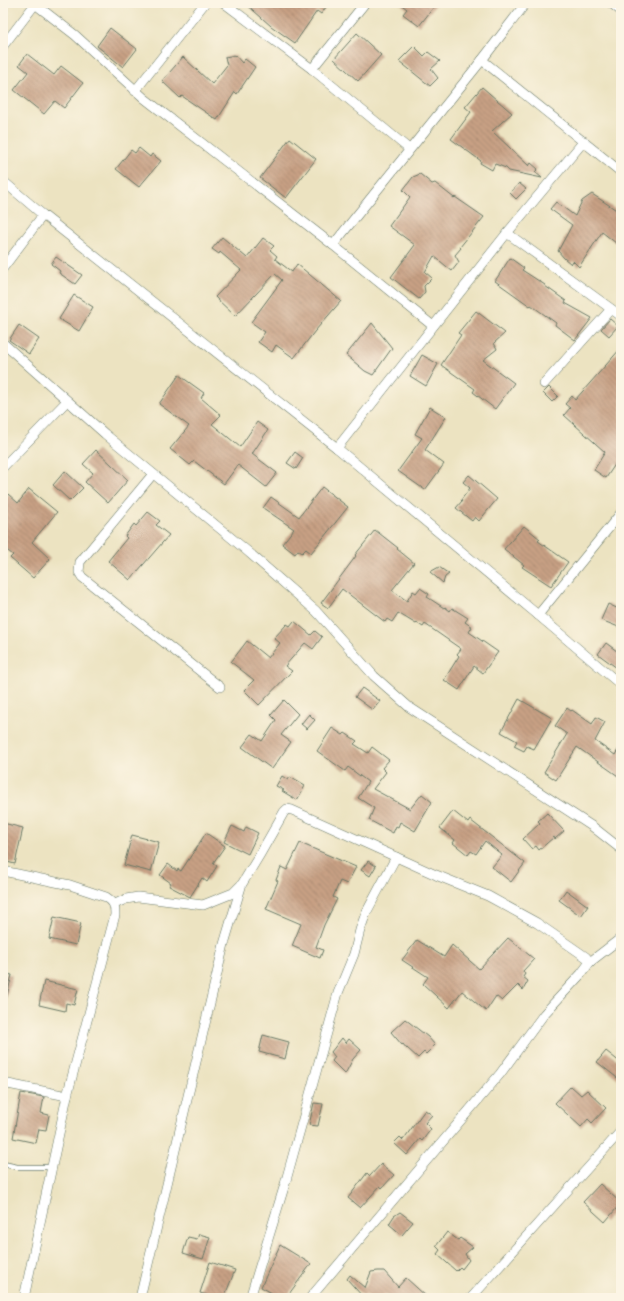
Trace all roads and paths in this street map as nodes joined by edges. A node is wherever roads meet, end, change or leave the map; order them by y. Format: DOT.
graph roads {
  1 [pos="35,3"];
  2 [pos="205,3"];
  3 [pos="224,3"];
  4 [pos="365,3"];
  5 [pos="526,3"];
  6 [pos="611,3"];
  7 [pos="621,11"];
  8 [pos="3,46"];
  9 [pos="482,60"];
  10 [pos="312,69"];
  11 [pos="135,91"];
  12 [pos="584,141"];
  13 [pos="409,149"];
  14 [pos="621,172"];
  15 [pos="3,181"];
  16 [pos="43,215"];
  17 [pos="507,233"];
  18 [pos="333,245"];
  19 [pos="3,268"];
  20 [pos="611,309"];
  21 [pos="621,316"];
  22 [pos="433,326"];
  23 [pos="3,343"];
  24 [pos="544,384"];
  25 [pos="67,401"];
  26 [pos="337,448"];
  27 [pos="3,467"];
  28 [pos="153,474"];
  29 [pos="621,513"];
  30 [pos="538,615"];
  31 [pos="621,685"];
  32 [pos="220,687"];
  33 [pos="621,849"];
  34 [pos="396,857"];
  35 [pos="3,871"];
  36 [pos="242,884"];
  37 [pos="115,904"];
  38 [pos="621,938"];
  39 [pos="590,962"];
  40 [pos="3,1083"];
  41 [pos="67,1096"];
  42 [pos="621,1131"];
  43 [pos="3,1164"];
  44 [pos="52,1167"];
  45 [pos="24,1298"];
  46 [pos="140,1298"];
  47 [pos="250,1298"];
  48 [pos="310,1298"];
  49 [pos="471,1298"];
  1 -- 8 [label="street"];
  1 -- 11 [label="street"];
  2 -- 11 [label="street"];
  3 -- 10 [label="street"];
  4 -- 10 [label="street"];
  5 -- 9 [label="street"];
  6 -- 7 [label="street"];
  9 -- 12 [label="street"];
  9 -- 13 [label="street"];
  10 -- 13 [label="street"];
  11 -- 18 [label="street"];
  12 -- 14 [label="street"];
  12 -- 17 [label="street"];
  13 -- 18 [label="street"];
  15 -- 16 [label="street"];
  16 -- 19 [label="street"];
  16 -- 26 [label="street"];
  17 -- 20 [label="street"];
  17 -- 22 [label="street"];
  18 -- 22 [label="street"];
  20 -- 21 [label="street"];
  20 -- 24 [label="street"];
  22 -- 26 [label="street"];
  23 -- 25 [label="street"];
  25 -- 27 [label="street"];
  25 -- 28 [label="street"];
  26 -- 30 [label="street"];
  28 -- 32 [label="street"];
  28 -- 33 [label="street"];
  29 -- 30 [label="street"];
  30 -- 31 [label="street"];
  34 -- 36 [label="street"];
  34 -- 39 [label="street"];
  34 -- 47 [label="street"];
  35 -- 37 [label="street"];
  36 -- 37 [label="street"];
  36 -- 46 [label="street"];
  37 -- 41 [label="street"];
  38 -- 39 [label="street"];
  39 -- 48 [label="street"];
  40 -- 41 [label="street"];
  41 -- 44 [label="street"];
  42 -- 49 [label="street"];
  43 -- 44 [label="lane"];
  44 -- 45 [label="street"];
}
